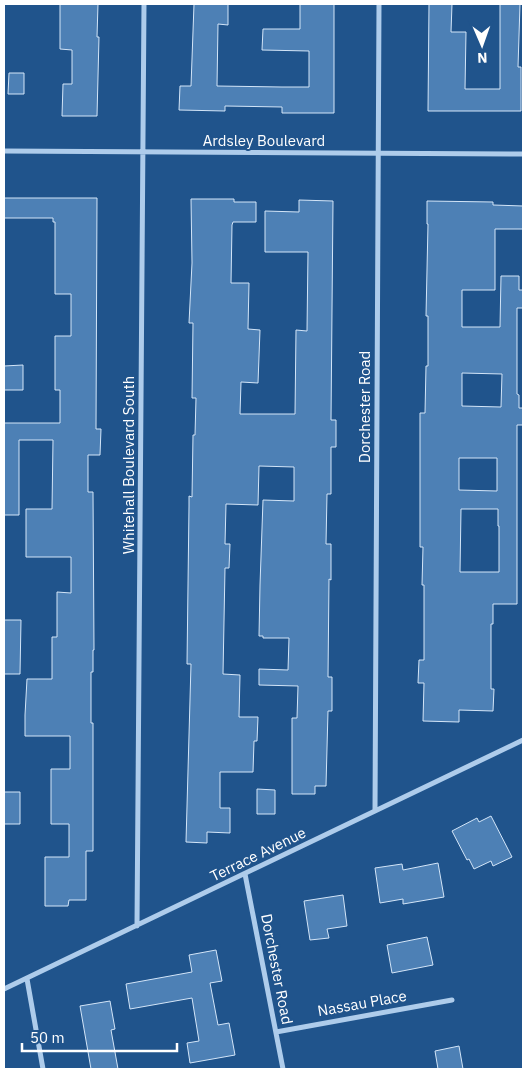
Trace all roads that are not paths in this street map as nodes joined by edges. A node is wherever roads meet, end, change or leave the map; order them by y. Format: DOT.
graph roads {
  1 [pos="144,4"];
  2 [pos="379,4"];
  3 [pos="4,151"];
  4 [pos="142,152"];
  5 [pos="378,153"];
  6 [pos="523,154"];
  7 [pos="523,740"];
  8 [pos="375,811"];
  9 [pos="246,874"];
  10 [pos="137,926"];
  11 [pos="27,978"];
  12 [pos="4,989"];
  13 [pos="452,1000"];
  14 [pos="276,1032"];
  15 [pos="43,1069"];
  16 [pos="283,1069"];
  1 -- 4 [label="street, Whitehall Boulevard South"];
  2 -- 5 [label="street, Dorchester Road"];
  3 -- 4 [label="street, Ardsley Boulevard"];
  4 -- 5 [label="street, Ardsley Boulevard"];
  4 -- 10 [label="street, Whitehall Boulevard South"];
  5 -- 6 [label="street, Ardsley Boulevard"];
  5 -- 8 [label="street, Dorchester Road"];
  7 -- 8 [label="street, Terrace Avenue"];
  8 -- 9 [label="street, Terrace Avenue"];
  9 -- 10 [label="street, Terrace Avenue"];
  9 -- 14 [label="street, Dorchester Road"];
  10 -- 11 [label="street, Terrace Avenue"];
  11 -- 12 [label="street, Terrace Avenue"];
  11 -- 15 [label="street"];
  13 -- 14 [label="street, Nassau Place"];
  14 -- 16 [label="street, Dorchester Road"];
}
